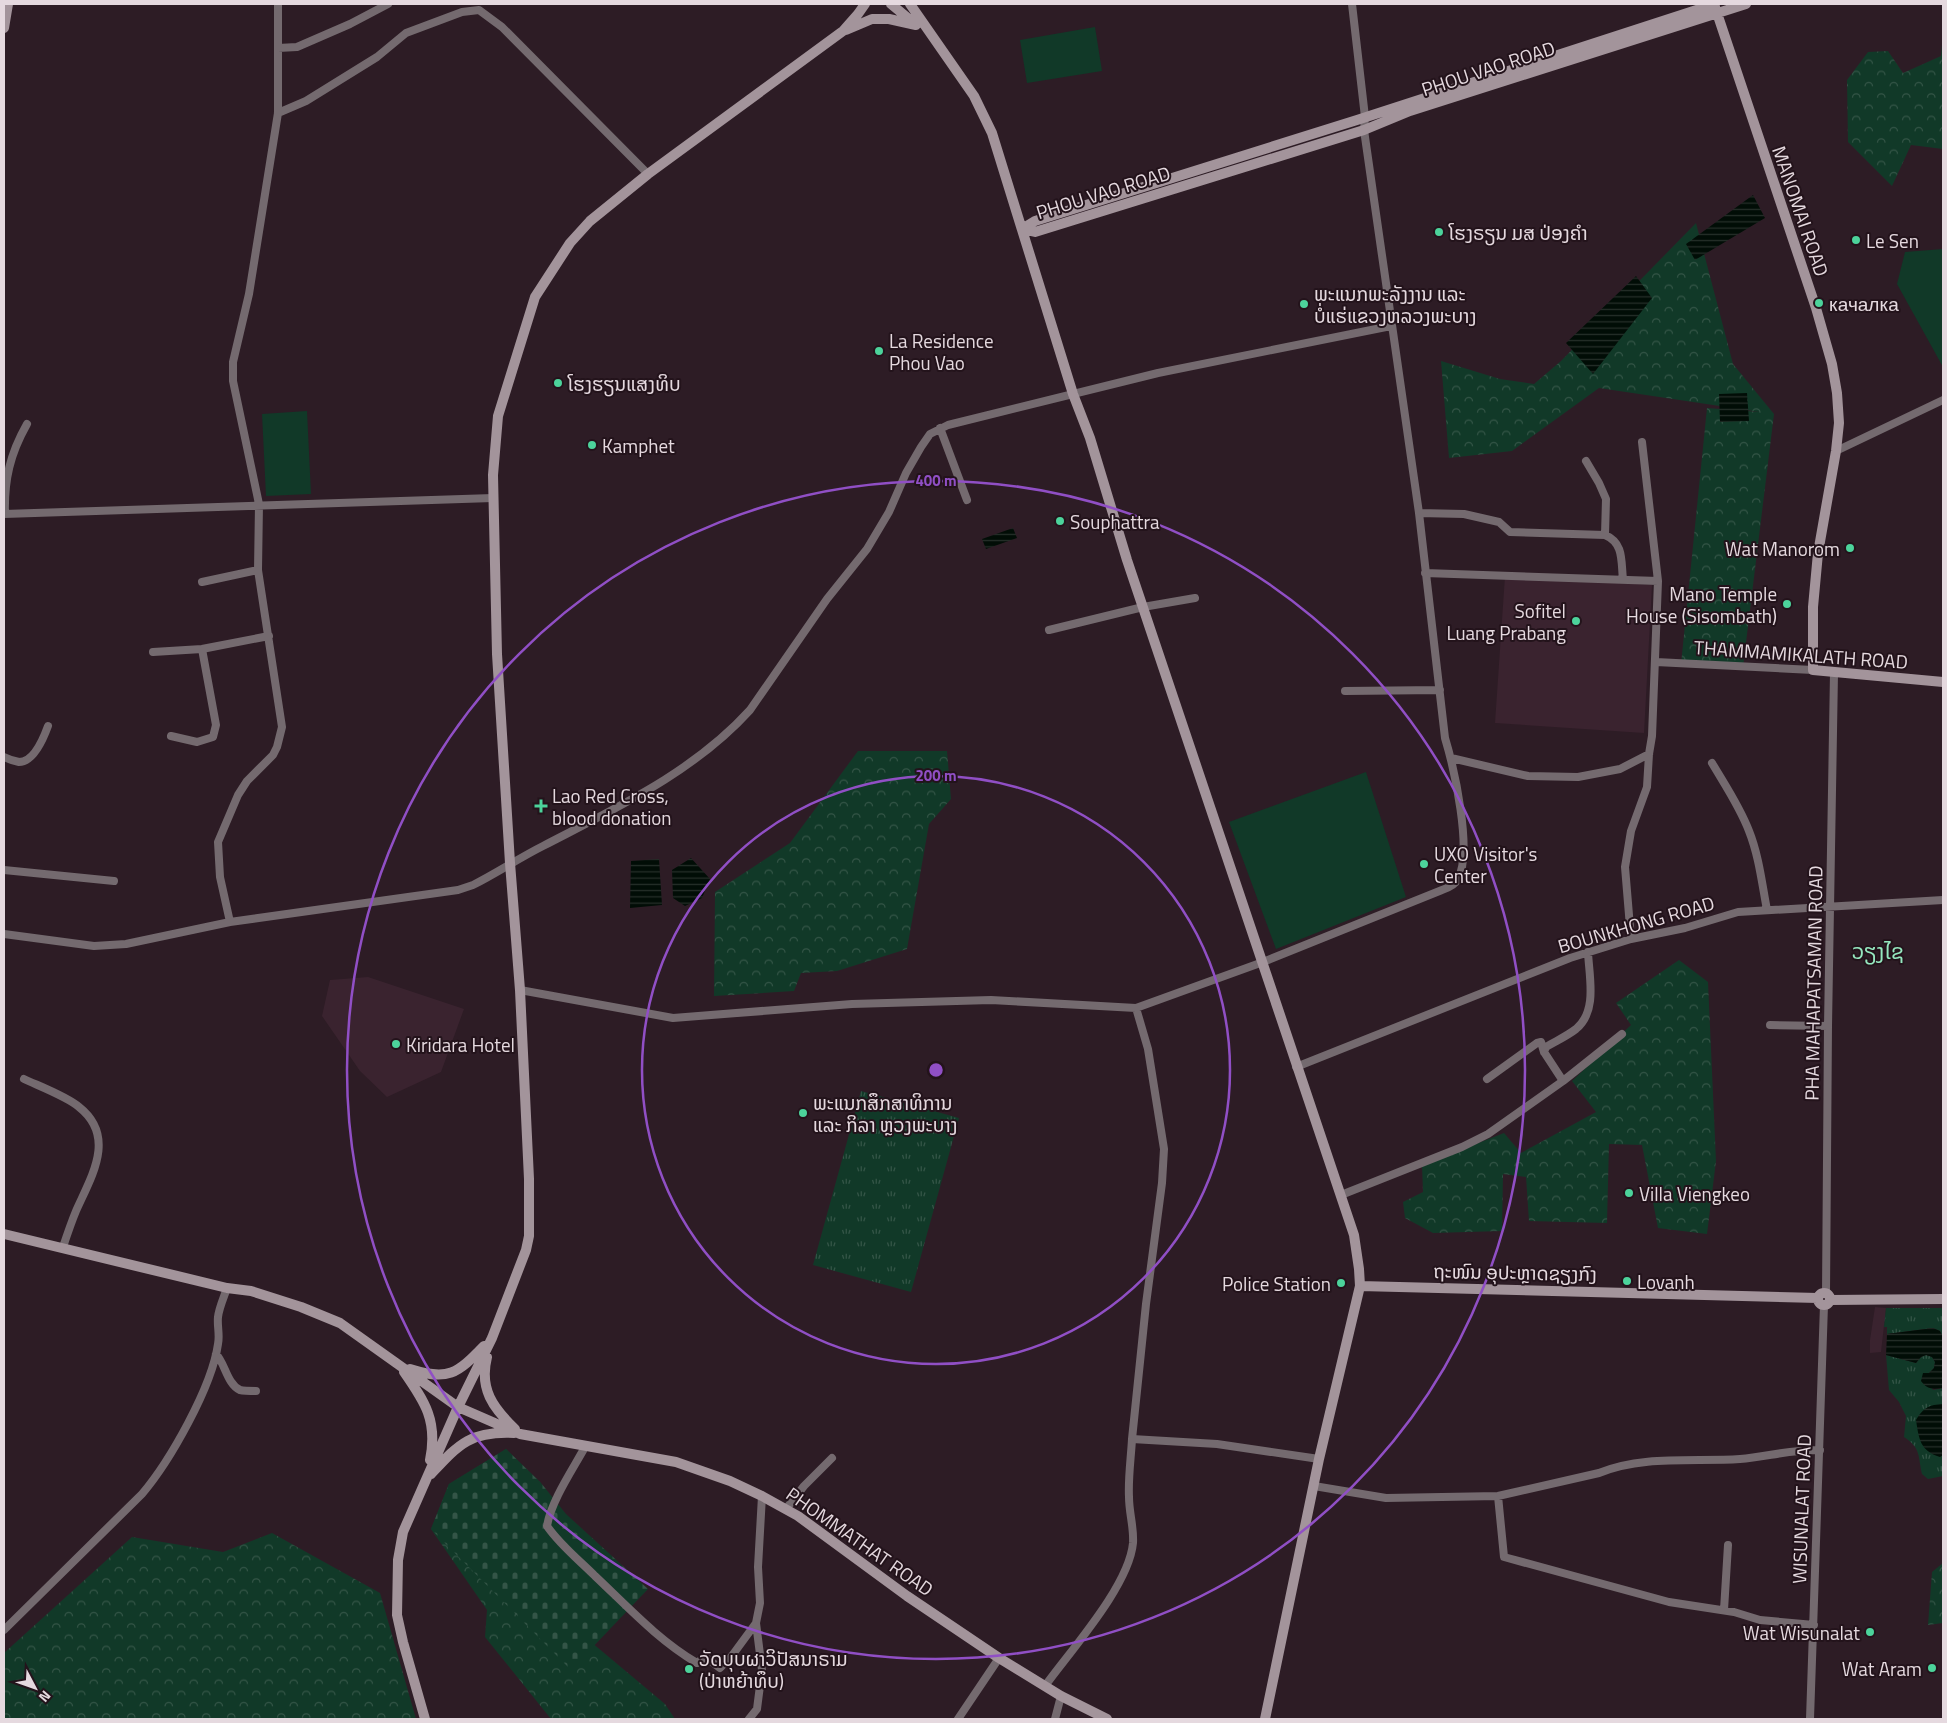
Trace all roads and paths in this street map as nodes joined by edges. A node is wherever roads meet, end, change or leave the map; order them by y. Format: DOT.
graph roads {
  1 [pos="8,4"];
  2 [pos="278,4"];
  3 [pos="388,4"];
  4 [pos="865,4"];
  5 [pos="891,4"];
  6 [pos="903,4"];
  7 [pos="910,4"];
  8 [pos="1352,4"];
  9 [pos="1746,4"];
  10 [pos="1715,6"];
  11 [pos="916,25"];
  12 [pos="4,28"];
  13 [pos="843,31"];
  14 [pos="942,47"];
  15 [pos="278,48"];
  16 [pos="278,113"];
  17 [pos="1365,117"];
  18 [pos="1364,130"];
  19 [pos="648,174"];
  20 [pos="1022,229"];
  21 [pos="1391,326"];
  22 [pos="1073,394"];
  23 [pos="1943,400"];
  24 [pos="26,424"];
  25 [pos="940,428"];
  26 [pos="1642,442"];
  27 [pos="1836,450"];
  28 [pos="1586,461"];
  29 [pos="493,498"];
  30 [pos="967,500"];
  31 [pos="259,504"];
  32 [pos="1419,513"];
  33 [pos="4,514"];
  34 [pos="1606,535"];
  35 [pos="258,570"];
  36 [pos="1425,573"];
  37 [pos="1622,580"];
  38 [pos="1658,581"];
  39 [pos="202,582"];
  40 [pos="1195,598"];
  41 [pos="1143,607"];
  42 [pos="1049,630"];
  43 [pos="269,636"];
  44 [pos="202,649"];
  45 [pos="153,652"];
  46 [pos="1656,662"];
  47 [pos="1813,670"];
  48 [pos="1834,673"];
  49 [pos="1943,682"];
  50 [pos="1440,690"];
  51 [pos="1345,691"];
  52 [pos="48,726"];
  53 [pos="170,736"];
  54 [pos="1649,754"];
  55 [pos="4,757"];
  56 [pos="1451,758"];
  57 [pos="1712,763"];
  58 [pos="510,863"];
  59 [pos="4,870"];
  60 [pos="114,881"];
  61 [pos="1943,900"];
  62 [pos="1830,906"];
  63 [pos="1767,910"];
  64 [pos="230,922"];
  65 [pos="4,934"];
  66 [pos="1631,938"];
  67 [pos="1588,952"];
  68 [pos="1263,962"];
  69 [pos="520,990"];
  70 [pos="1136,1008"];
  71 [pos="1770,1025"];
  72 [pos="1828,1026"];
  73 [pos="1622,1034"];
  74 [pos="1544,1052"];
  75 [pos="1296,1067"];
  76 [pos="24,1079"];
  77 [pos="1487,1079"];
  78 [pos="1563,1081"];
  79 [pos="1341,1195"];
  80 [pos="4,1234"];
  81 [pos="62,1247"];
  82 [pos="1360,1286"];
  83 [pos="228,1288"];
  84 [pos="1825,1299"];
  85 [pos="1943,1299"];
  86 [pos="492,1338"];
  87 [pos="216,1354"];
  88 [pos="399,1365"];
  89 [pos="256,1391"];
  90 [pos="458,1407"];
  91 [pos="520,1434"];
  92 [pos="1132,1439"];
  93 [pos="585,1446"];
  94 [pos="1820,1450"];
  95 [pos="832,1458"];
  96 [pos="1319,1459"];
  97 [pos="425,1480"];
  98 [pos="1314,1486"];
  99 [pos="762,1496"];
  100 [pos="1498,1496"];
  101 [pos="786,1509"];
  102 [pos="1728,1545"];
  103 [pos="1724,1610"];
  104 [pos="756,1623"];
  105 [pos="1814,1625"];
  106 [pos="4,1630"];
  107 [pos="999,1658"];
  108 [pos="1045,1686"];
  109 [pos="1061,1696"];
  110 [pos="1811,1718"];
  111 [pos="425,1719"];
  112 [pos="748,1719"];
  113 [pos="958,1719"];
  114 [pos="1056,1719"];
  115 [pos="1107,1719"];
  116 [pos="1265,1719"];
  1 -- 12 [label="street"];
  2 -- 15 [label="street"];
  3 -- 15 [label="street"];
  4 -- 13 [label="street"];
  5 -- 11 [label="street"];
  6 -- 14 [label="street"];
  7 -- 14 [label="street"];
  8 -- 17 [label="street"];
  9 -- 10 [label="street, PHOU VAO ROAD"];
  10 -- 17 [label="street, PHOU VAO ROAD"];
  10 -- 18 [label="street, PHOU VAO ROAD"];
  10 -- 27 [label="street, MANOMAI ROAD"];
  11 -- 13 [label="street"];
  11 -- 14 [label="street"];
  13 -- 19 [label="street"];
  14 -- 20 [label="street"];
  15 -- 16 [label="street"];
  16 -- 19 [label="street"];
  16 -- 31 [label="street"];
  17 -- 18 [label="street"];
  17 -- 20 [label="street, PHOU VAO ROAD"];
  18 -- 20 [label="street, PHOU VAO ROAD"];
  18 -- 21 [label="street"];
  19 -- 29 [label="street"];
  20 -- 22 [label="street"];
  21 -- 22 [label="street"];
  21 -- 32 [label="street"];
  22 -- 25 [label="street"];
  22 -- 41 [label="street"];
  23 -- 27 [label="street"];
  24 -- 33 [label="street"];
  25 -- 30 [label="street"];
  25 -- 58 [label="street"];
  26 -- 38 [label="street"];
  27 -- 47 [label="street, MANOMAI ROAD"];
  28 -- 34 [label="street"];
  29 -- 31 [label="street"];
  29 -- 58 [label="street"];
  31 -- 33 [label="street"];
  31 -- 35 [label="street"];
  32 -- 34 [label="street"];
  32 -- 36 [label="street"];
  34 -- 37 [label="street"];
  35 -- 39 [label="street"];
  35 -- 43 [label="street"];
  36 -- 37 [label="street"];
  36 -- 50 [label="street"];
  37 -- 38 [label="street"];
  38 -- 46 [label="street"];
  40 -- 41 [label="street"];
  41 -- 42 [label="street"];
  41 -- 68 [label="street"];
  43 -- 44 [label="street"];
  43 -- 64 [label="street"];
  44 -- 45 [label="street"];
  44 -- 53 [label="street"];
  46 -- 47 [label="street, THAMMAMIKALATH ROAD"];
  46 -- 54 [label="street"];
  47 -- 48 [label="street, THAMMAMIKALATH ROAD"];
  48 -- 49 [label="street, THAMMAMIKALATH ROAD"];
  48 -- 62 [label="street, PHA MAHAPATSAMAN ROAD"];
  50 -- 51 [label="street"];
  50 -- 56 [label="street"];
  52 -- 55 [label="street"];
  54 -- 56 [label="street"];
  54 -- 66 [label="street"];
  56 -- 68 [label="street"];
  57 -- 63 [label="street"];
  58 -- 64 [label="street"];
  58 -- 69 [label="street"];
  59 -- 60 [label="street"];
  61 -- 62 [label="street, BOUNKHONG ROAD"];
  62 -- 63 [label="street, BOUNKHONG ROAD"];
  62 -- 72 [label="street, PHA MAHAPATSAMAN ROAD"];
  63 -- 66 [label="street, BOUNKHONG ROAD"];
  64 -- 65 [label="street"];
  66 -- 67 [label="street, BOUNKHONG ROAD"];
  67 -- 74 [label="street"];
  67 -- 75 [label="street, BOUNKHONG ROAD"];
  68 -- 70 [label="street"];
  68 -- 75 [label="street"];
  69 -- 70 [label="street"];
  69 -- 86 [label="street"];
  70 -- 92 [label="street"];
  71 -- 72 [label="street"];
  72 -- 84 [label="street, PHA MAHAPATSAMAN ROAD"];
  73 -- 78 [label="street"];
  74 -- 77 [label="street"];
  74 -- 78 [label="street"];
  75 -- 79 [label="street"];
  76 -- 81 [label="street"];
  78 -- 79 [label="street"];
  79 -- 82 [label="street"];
  80 -- 81 [label="street, PHOMMATHAT ROAD"];
  81 -- 83 [label="street, PHOMMATHAT ROAD"];
  82 -- 84 [label="street, ຖະໜົນ ອຸປະຫຼາດຊຽງກົງ"];
  82 -- 96 [label="street"];
  83 -- 87 [label="street"];
  83 -- 88 [label="street, PHOMMATHAT ROAD"];
  84 -- 85 [label="street, ຖະໜົນ ອຸປະຫຼາດຊຽງກົງ"];
  84 -- 94 [label="street, WISUNALAT ROAD"];
  86 -- 88 [label="street"];
  86 -- 90 [label="street"];
  86 -- 91 [label="street"];
  87 -- 89 [label="street"];
  87 -- 106 [label="street"];
  88 -- 90 [label="street, PHOMMATHAT ROAD"];
  88 -- 97 [label="street"];
  90 -- 91 [label="street, PHOMMATHAT ROAD"];
  90 -- 97 [label="street"];
  91 -- 93 [label="street, PHOMMATHAT ROAD"];
  91 -- 97 [label="street"];
  92 -- 96 [label="street"];
  92 -- 108 [label="street"];
  93 -- 99 [label="street, PHOMMATHAT ROAD"];
  93 -- 104 [label="street"];
  94 -- 100 [label="street"];
  94 -- 105 [label="street, WISUNALAT ROAD"];
  95 -- 101 [label="street"];
  96 -- 98 [label="street"];
  97 -- 111 [label="street"];
  98 -- 100 [label="street"];
  98 -- 116 [label="street"];
  99 -- 101 [label="street, PHOMMATHAT ROAD"];
  99 -- 104 [label="street"];
  100 -- 103 [label="street"];
  101 -- 107 [label="street, PHOMMATHAT ROAD"];
  102 -- 103 [label="street"];
  103 -- 105 [label="street"];
  104 -- 112 [label="street"];
  105 -- 110 [label="street, WISUNALAT ROAD"];
  107 -- 108 [label="street, PHOMMATHAT ROAD"];
  107 -- 113 [label="street"];
  108 -- 109 [label="street, PHOMMATHAT ROAD"];
  109 -- 114 [label="street"];
  109 -- 115 [label="street, PHOMMATHAT ROAD"];
}
